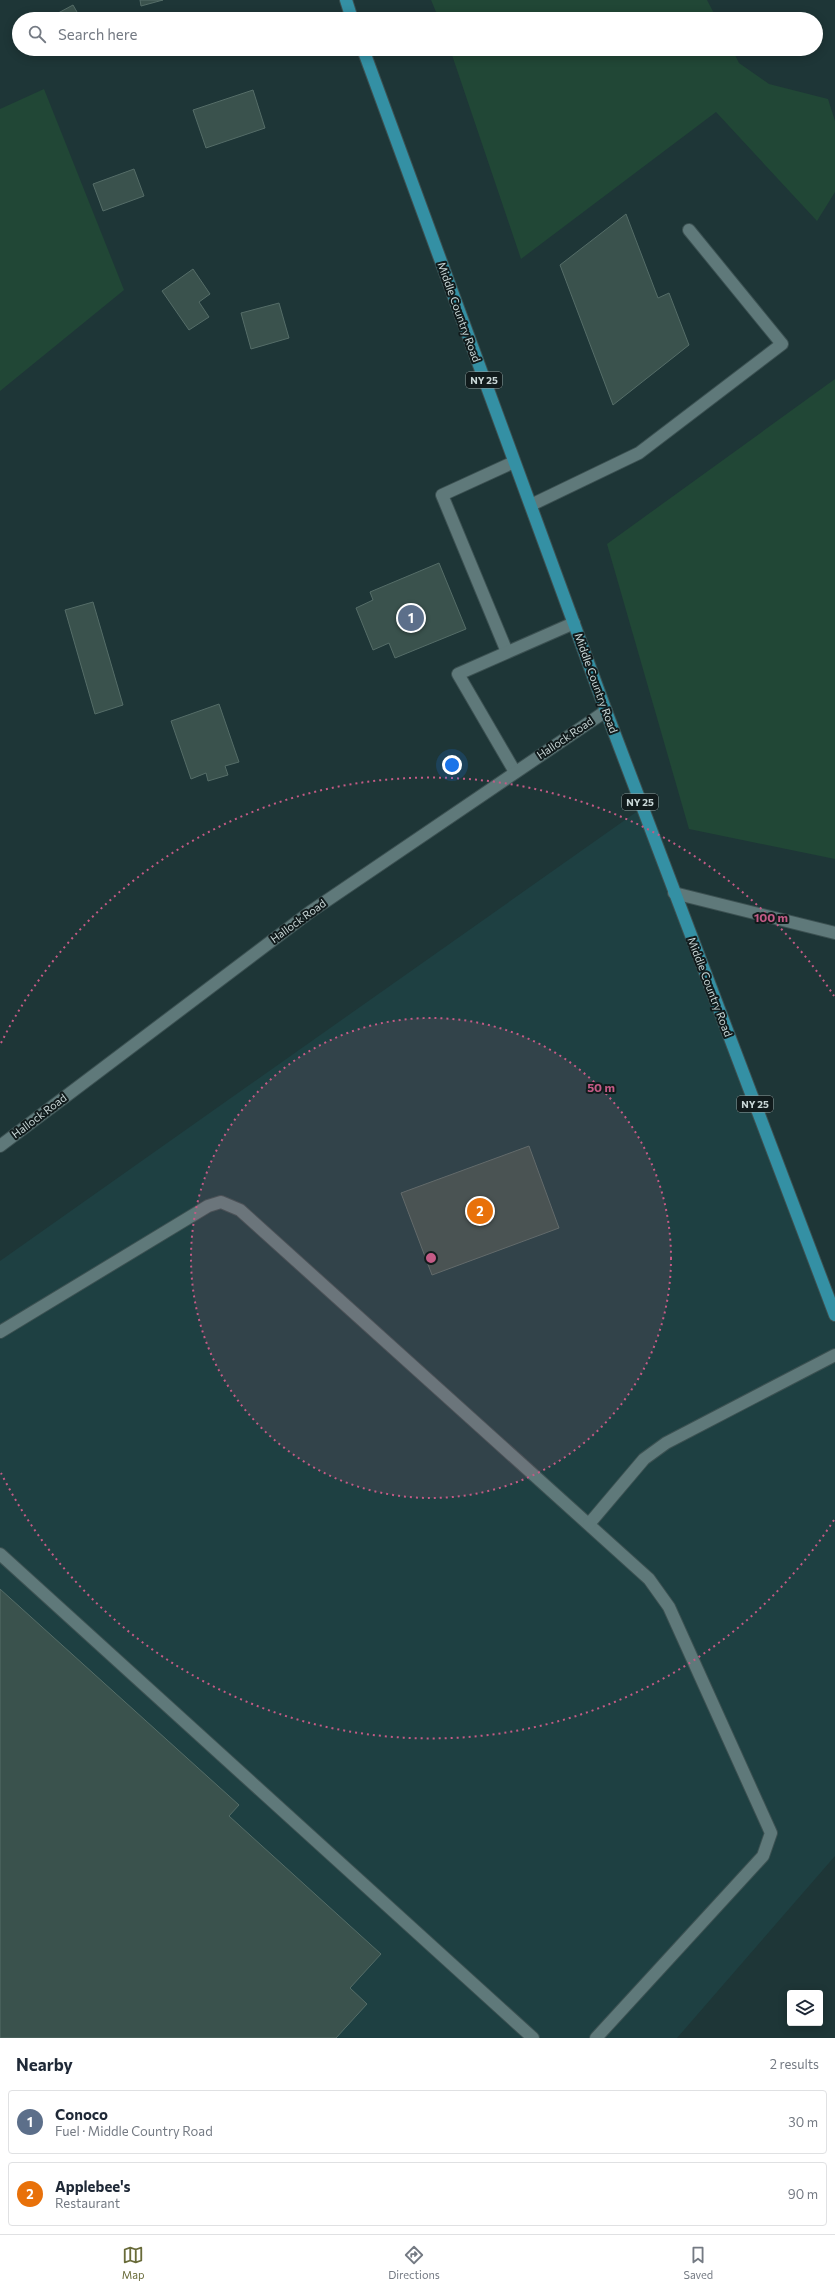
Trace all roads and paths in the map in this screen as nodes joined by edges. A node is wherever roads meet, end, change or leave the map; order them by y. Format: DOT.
graph roads {
  1 [pos="346,0"];
  2 [pos="350,12"];
  3 [pos="366,56"];
  4 [pos="689,230"];
  5 [pos="514,462"];
  6 [pos="531,505"];
  7 [pos="574,623"];
  8 [pos="507,652"];
  9 [pos="606,711"];
  10 [pos="515,772"];
  11 [pos="674,893"];
  12 [pos="835,933"];
  13 [pos="0,1146"];
  14 [pos="835,1315"];
  15 [pos="0,1332"];
  16 [pos="835,1355"];
  17 [pos="589,1524"];
  18 [pos="0,1554"];
  19 [pos="533,2038"];
  20 [pos="596,2038"];
  1 -- 2 [label="main road"];
  3 -- 5 [label="main road, Middle Country Road / NY 25"];
  4 -- 6 [label="street"];
  5 -- 6 [label="main road, Middle Country Road / NY 25"];
  5 -- 8 [label="street"];
  6 -- 7 [label="main road, Middle Country Road / NY 25"];
  7 -- 8 [label="street"];
  7 -- 9 [label="main road, Middle Country Road / NY 25"];
  8 -- 10 [label="street"];
  9 -- 10 [label="street, Hallock Road"];
  9 -- 11 [label="main road, Middle Country Road / NY 25"];
  10 -- 13 [label="street, Hallock Road"];
  11 -- 12 [label="street"];
  11 -- 14 [label="main road, Middle Country Road / NY 25"];
  15 -- 17 [label="street"];
  16 -- 17 [label="street"];
  17 -- 20 [label="street"];
  18 -- 19 [label="street"];
}
